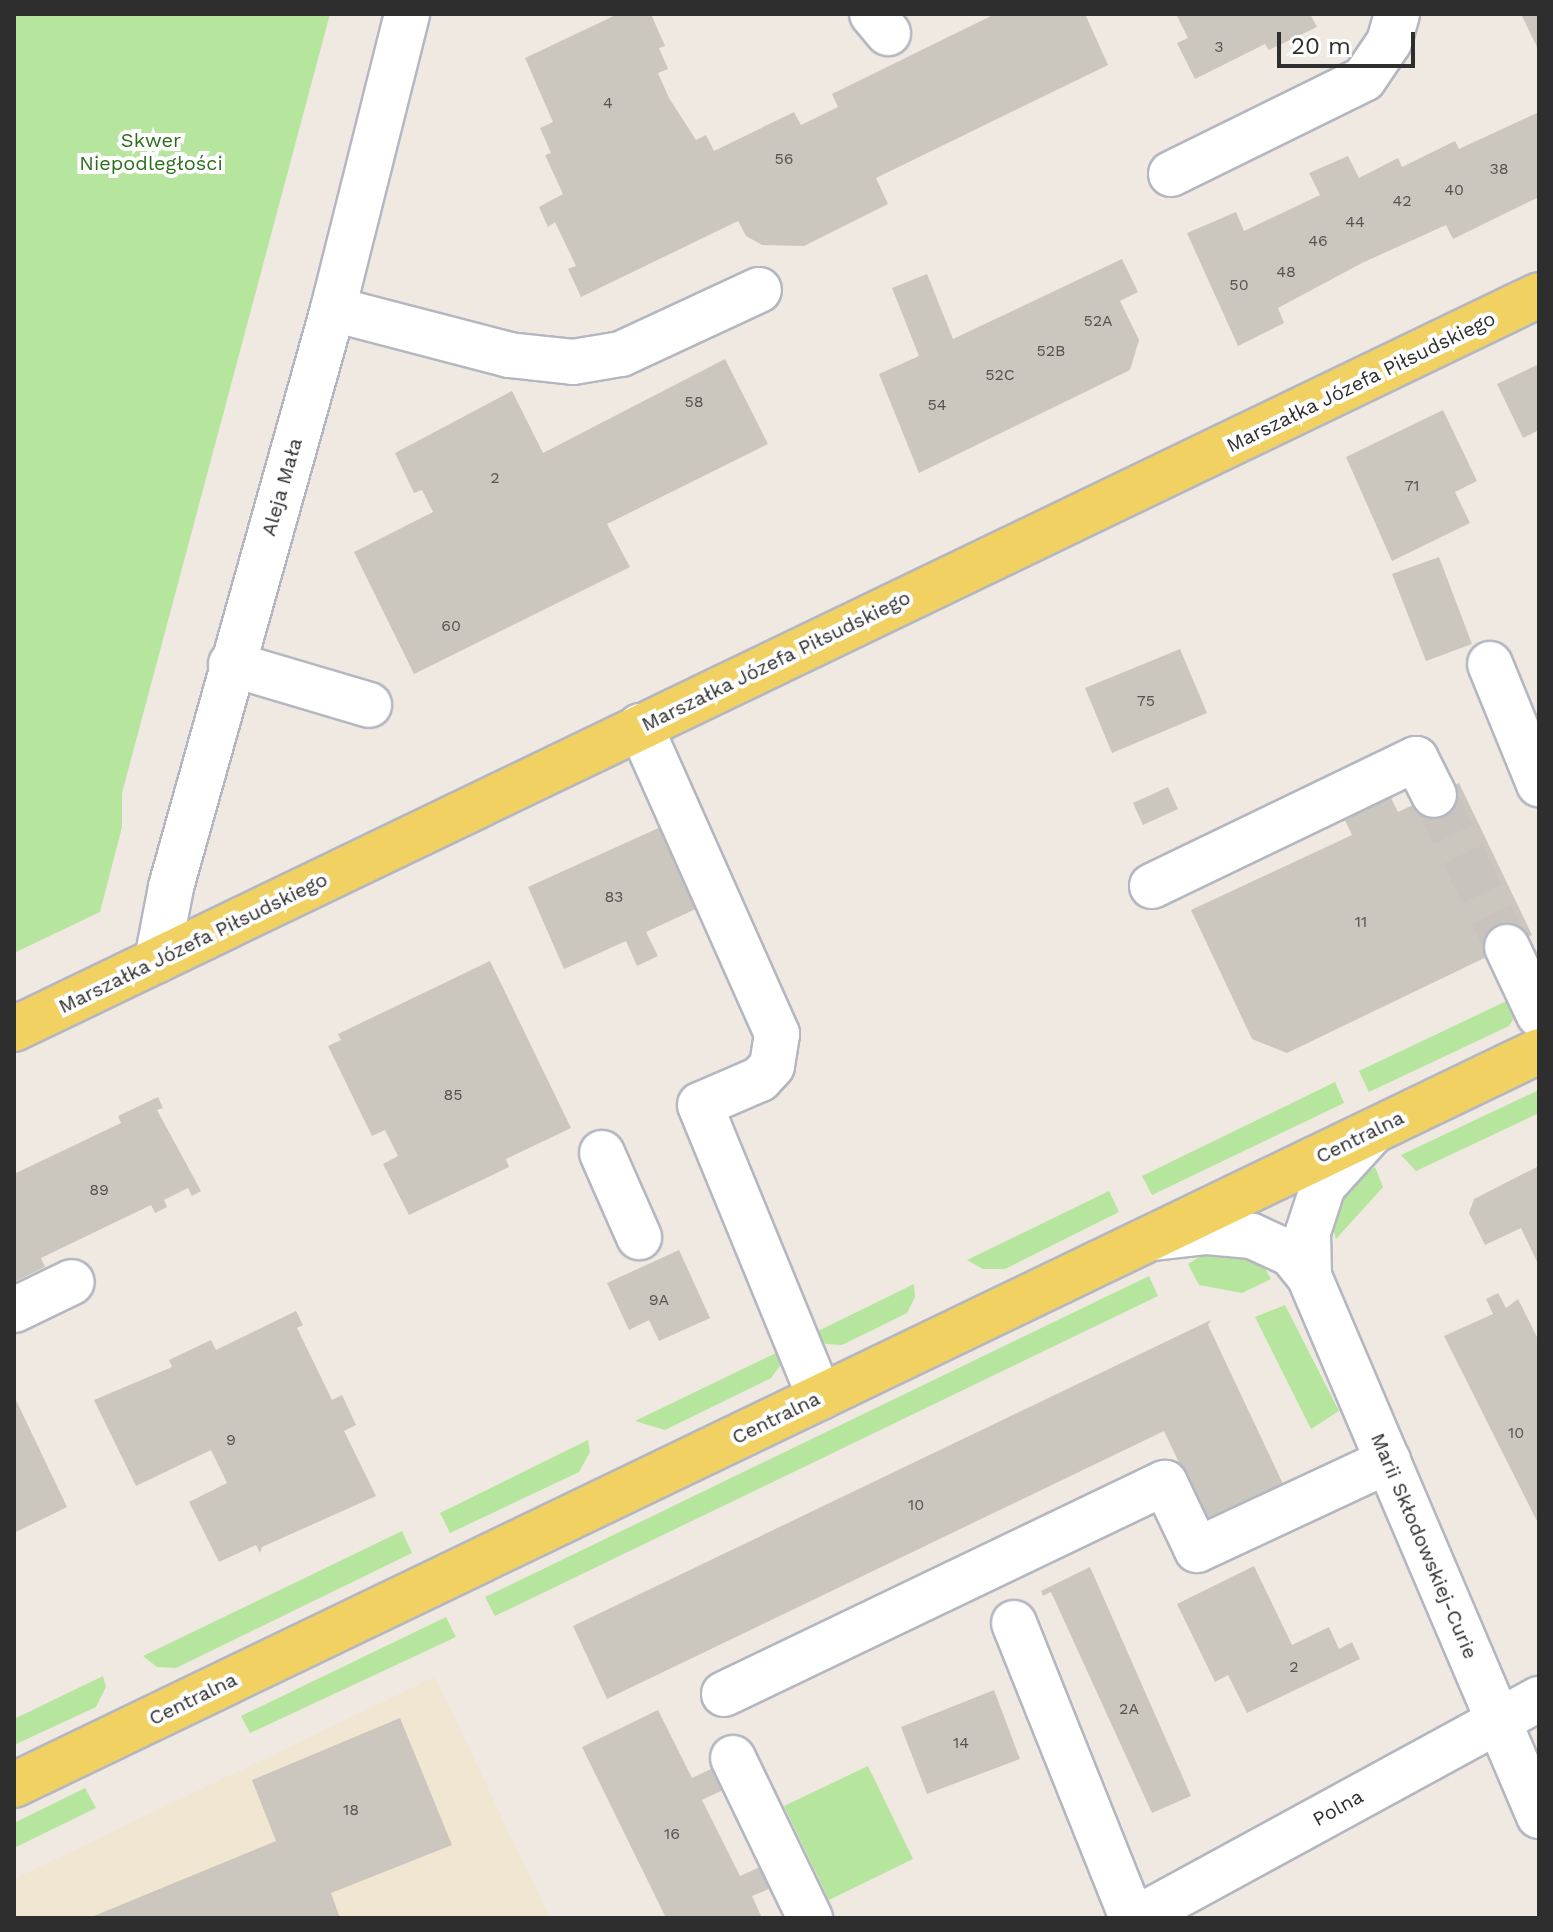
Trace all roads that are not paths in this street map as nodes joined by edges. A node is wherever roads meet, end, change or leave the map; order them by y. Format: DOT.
graph roads {
  1 [pos="407,14"];
  2 [pos="1397,14"];
  3 [pos="1171,174"];
  4 [pos="759,290"];
  5 [pos="1539,295"];
  6 [pos="333,309"];
  7 [pos="231,664"];
  8 [pos="1490,664"];
  9 [pos="369,705"];
  10 [pos="640,726"];
  11 [pos="1539,784"];
  12 [pos="1434,795"];
  13 [pos="1152,886"];
  14 [pos="1507,947"];
  15 [pos="157,960"];
  16 [pos="1539,1015"];
  17 [pos="14,1029"];
  18 [pos="1539,1051"];
  19 [pos="1374,1130"];
  20 [pos="602,1153"];
  21 [pos="639,1237"];
  22 [pos="1152,1238"];
  23 [pos="1309,1276"];
  24 [pos="72,1282"];
  25 [pos="14,1310"];
  26 [pos="820,1397"];
  27 [pos="1388,1461"];
  28 [pos="1014,1623"];
  29 [pos="724,1694"];
  30 [pos="1539,1699"];
  31 [pos="1499,1721"];
  32 [pos="733,1758"];
  33 [pos="14,1785"];
  34 [pos="1539,1816"];
  35 [pos="810,1918"];
  36 [pos="1135,1918"];
  1 -- 6 [label="street, Aleja Mała"];
  2 -- 3 [label="street"];
  4 -- 6 [label="street"];
  5 -- 10 [label="main road, Marszałka Józefa Piłsudskiego"];
  6 -- 7 [label="street, Aleja Mała"];
  7 -- 9 [label="street"];
  7 -- 15 [label="street, Aleja Mała"];
  8 -- 11 [label="street"];
  10 -- 15 [label="main road, Marszałka Józefa Piłsudskiego"];
  10 -- 26 [label="street"];
  12 -- 13 [label="street"];
  14 -- 16 [label="street"];
  15 -- 17 [label="main road, Marszałka Józefa Piłsudskiego"];
  18 -- 19 [label="main road, Centralna"];
  19 -- 22 [label="main road, Centralna"];
  19 -- 23 [label="street, Marii Skłodowskiej-Curie"];
  20 -- 21 [label="street"];
  22 -- 23 [label="street, Marii Skłodowskiej-Curie"];
  22 -- 26 [label="main road, Centralna"];
  23 -- 27 [label="street, Marii Skłodowskiej-Curie"];
  24 -- 25 [label="street"];
  26 -- 33 [label="main road, Centralna"];
  27 -- 29 [label="street"];
  27 -- 31 [label="street, Marii Skłodowskiej-Curie"];
  28 -- 36 [label="street"];
  30 -- 31 [label="street, Polna"];
  31 -- 34 [label="street, Marii Skłodowskiej-Curie"];
  31 -- 36 [label="street, Polna"];
  32 -- 35 [label="street"];
}
